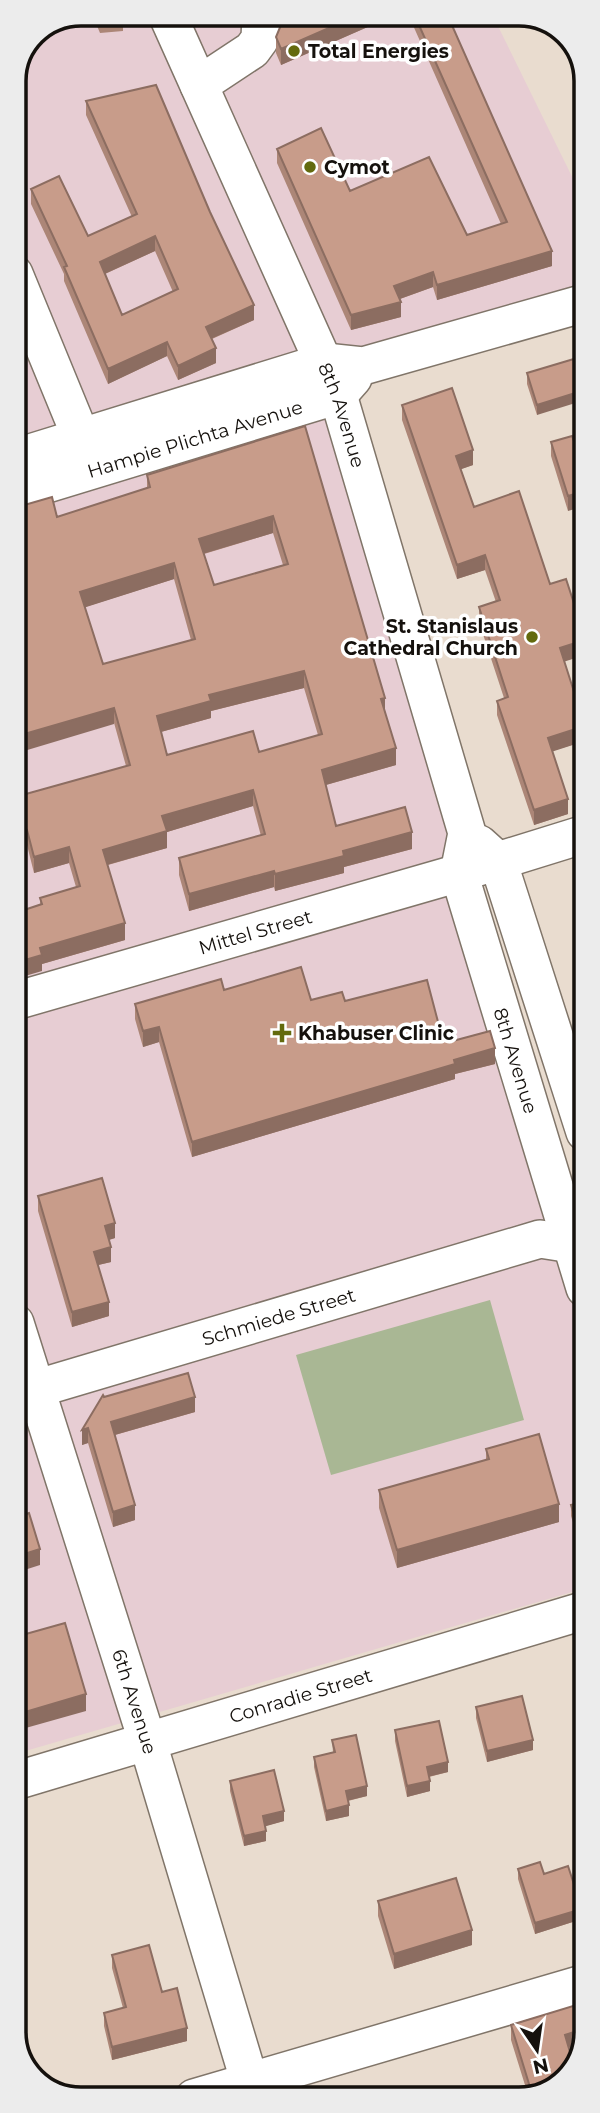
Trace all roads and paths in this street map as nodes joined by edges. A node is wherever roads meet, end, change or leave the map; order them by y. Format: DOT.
graph roads {
  1 [pos="172,26"];
  2 [pos="261,26"];
  3 [pos="199,85"];
  4 [pos="26,303"];
  5 [pos="574,306"];
  6 [pos="332,379"];
  7 [pos="88,454"];
  8 [pos="26,457"];
  9 [pos="26,488"];
  10 [pos="467,833"];
  11 [pos="574,837"];
  12 [pos="498,861"];
  13 [pos="459,873"];
  14 [pos="26,998"];
  15 [pos="574,1098"];
  16 [pos="569,1229"];
  17 [pos="574,1246"];
  18 [pos="26,1392"];
  19 [pos="574,1614"];
  20 [pos="147,1740"];
  21 [pos="26,1778"];
  22 [pos="574,1987"];
  23 [pos="250,2083"];
  24 [pos="235,2087"];
  1 -- 3 [label="street, 8th Avenue"];
  2 -- 3 [label="street"];
  3 -- 6 [label="street, 8th Avenue"];
  4 -- 7 [label="street"];
  5 -- 6 [label="street, Hampie Plichta Avenue"];
  6 -- 7 [label="street, Hampie Plichta Avenue"];
  6 -- 10 [label="street, 8th Avenue"];
  7 -- 8 [label="street, Hampie Plichta Avenue"];
  7 -- 9 [label="street, Hampie Plichta Avenue"];
  10 -- 12 [label="street"];
  10 -- 13 [label="street, 8th Avenue"];
  11 -- 12 [label="street, Mittel Street"];
  12 -- 13 [label="street, Mittel Street"];
  12 -- 15 [label="street"];
  13 -- 14 [label="street, Mittel Street"];
  13 -- 16 [label="street, 8th Avenue"];
  16 -- 17 [label="street, 8th Avenue"];
  16 -- 18 [label="street, Schmiede Street"];
  18 -- 20 [label="street, 6th Avenue"];
  19 -- 20 [label="street, Conradie Street"];
  20 -- 21 [label="street, Conradie Street"];
  20 -- 23 [label="street, 6th Avenue"];
  22 -- 23 [label="street"];
  23 -- 24 [label="street"];
}
